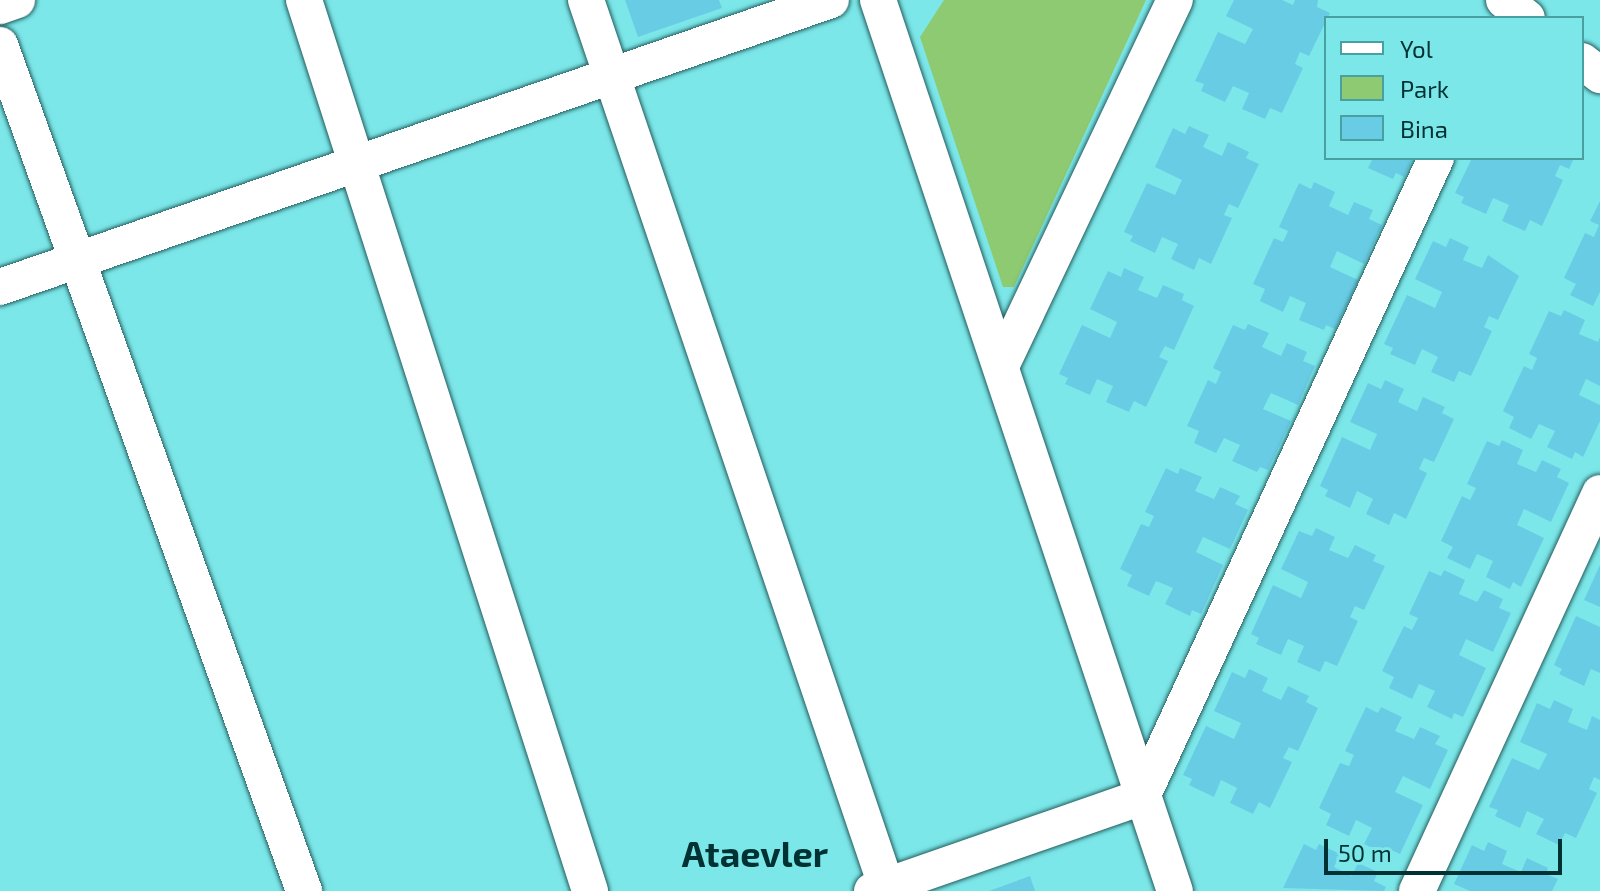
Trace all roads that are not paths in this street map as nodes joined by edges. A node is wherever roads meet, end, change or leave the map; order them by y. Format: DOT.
graph roads {
  1 [pos="17,0"];
  2 [pos="304,0"];
  3 [pos="586,0"];
  4 [pos="831,0"];
  5 [pos="878,0"];
  6 [pos="1175,0"];
  7 [pos="0,6"];
  8 [pos="0,45"];
  9 [pos="1584,63"];
  10 [pos="610,73"];
  11 [pos="1600,75"];
  12 [pos="1435,160"];
  13 [pos="359,162"];
  14 [pos="76,261"];
  15 [pos="0,287"];
  16 [pos="1002,364"];
  17 [pos="1600,493"];
  18 [pos="1142,797"];
  19 [pos="882,889"];
  20 [pos="304,891"];
  21 [pos="590,891"];
  22 [pos="1175,891"];
  23 [pos="1417,891"];
  1 -- 7 [label="street"];
  2 -- 13 [label="street"];
  3 -- 10 [label="street"];
  4 -- 10 [label="street"];
  5 -- 16 [label="street"];
  6 -- 16 [label="street"];
  8 -- 14 [label="street"];
  9 -- 11 [label="street"];
  10 -- 13 [label="street"];
  10 -- 19 [label="street"];
  12 -- 18 [label="street"];
  13 -- 14 [label="street"];
  13 -- 21 [label="street"];
  14 -- 15 [label="street"];
  14 -- 20 [label="street"];
  16 -- 18 [label="street"];
  17 -- 23 [label="street"];
  18 -- 19 [label="street"];
  18 -- 22 [label="street"];
}
